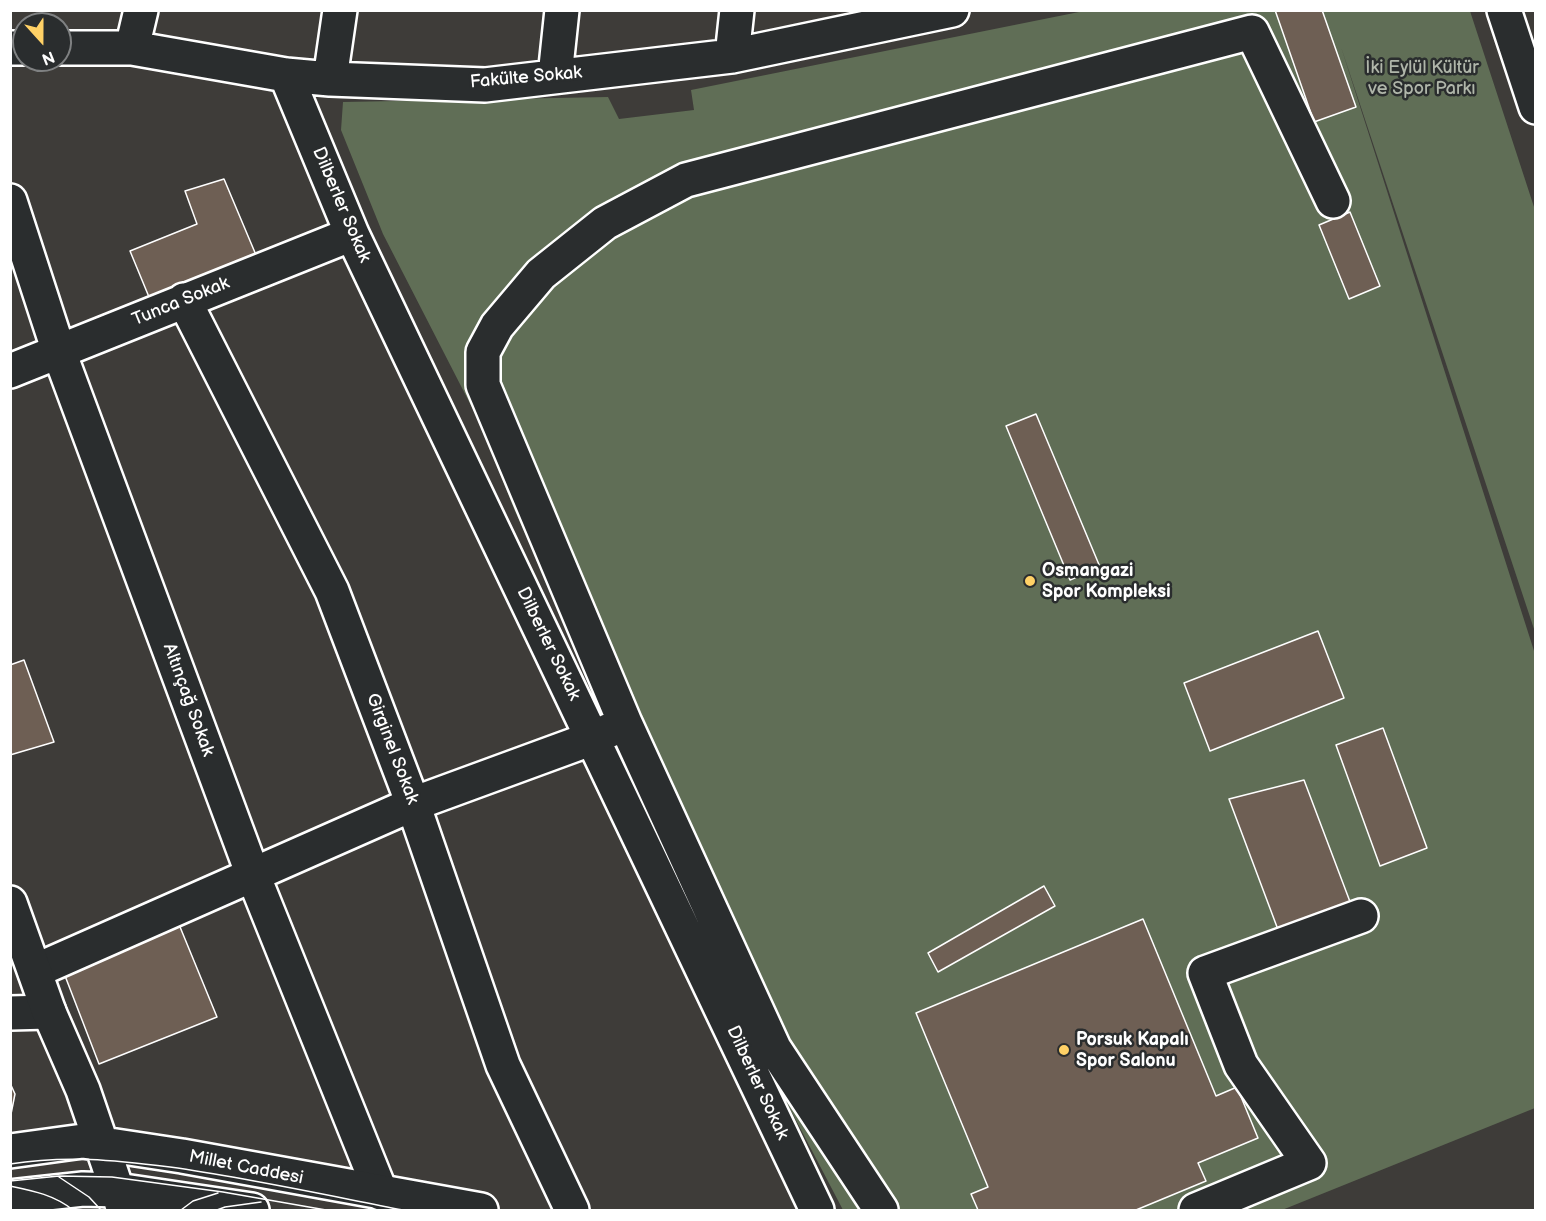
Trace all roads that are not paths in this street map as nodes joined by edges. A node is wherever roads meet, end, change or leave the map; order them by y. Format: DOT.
graph roads {
  1 [pos="141,10"];
  2 [pos="340,10"];
  3 [pos="562,10"];
  4 [pos="737,10"];
  5 [pos="952,10"];
  6 [pos="1504,10"];
  7 [pos="72,48"];
  8 [pos="132,48"];
  9 [pos="1527,55"];
  10 [pos="732,56"];
  11 [pos="286,75"];
  12 [pos="555,76"];
  13 [pos="330,79"];
  14 [pos="1536,107"];
  15 [pos="10,201"];
  16 [pos="1333,201"];
  17 [pos="352,234"];
  18 [pos="184,300"];
  19 [pos="59,352"];
  20 [pos="10,371"];
  21 [pos="625,723"];
  22 [pos="593,738"];
  23 [pos="413,804"];
  24 [pos="253,875"];
  25 [pos="10,903"];
  26 [pos="1361,916"];
  27 [pos="35,971"];
  28 [pos="49,1012"];
  29 [pos="10,1013"];
  30 [pos="92,1143"];
  31 [pos="10,1151"];
  32 [pos="381,1193"];
  33 [pos="10,1197"];
  34 [pos="83,1200"];
  35 [pos="120,1200"];
  36 [pos="252,1210"];
  37 [pos="481,1210"];
  38 [pos="572,1210"];
  39 [pos="817,1210"];
  40 [pos="881,1210"];
  41 [pos="1196,1210"];
  1 -- 8 [label="street"];
  2 -- 13 [label="street"];
  3 -- 12 [label="street"];
  4 -- 10 [label="street"];
  5 -- 10 [label="street, Fakülte Sokak"];
  6 -- 9 [label="street"];
  7 -- 8 [label="street, Fakülte Sokak"];
  8 -- 11 [label="street, Fakülte Sokak"];
  9 -- 14 [label="street"];
  10 -- 12 [label="street, Fakülte Sokak"];
  11 -- 13 [label="street, Fakülte Sokak"];
  11 -- 17 [label="street, Dilberler Sokak"];
  12 -- 13 [label="street, Fakülte Sokak"];
  15 -- 19 [label="street, Altınçağ Sokak"];
  16 -- 21 [label="street"];
  17 -- 18 [label="street, Tunca Sokak"];
  17 -- 22 [label="street, Dilberler Sokak"];
  18 -- 19 [label="street, Tunca Sokak"];
  18 -- 23 [label="street, Girginel Sokak"];
  19 -- 20 [label="street, Tunca Sokak"];
  19 -- 24 [label="street, Altınçağ Sokak"];
  21 -- 22 [label="street"];
  21 -- 40 [label="street"];
  22 -- 23 [label="street"];
  22 -- 39 [label="street, Dilberler Sokak"];
  23 -- 24 [label="street"];
  23 -- 38 [label="street, Girginel Sokak"];
  24 -- 27 [label="street"];
  24 -- 32 [label="street, Altınçağ Sokak"];
  25 -- 27 [label="street"];
  26 -- 41 [label="street"];
  27 -- 28 [label="street"];
  28 -- 29 [label="street"];
  28 -- 30 [label="street"];
  30 -- 31 [label="street, Millet Caddesi"];
  30 -- 32 [label="street, Millet Caddesi"];
  30 -- 34 [label="street"];
  30 -- 35 [label="street"];
  32 -- 37 [label="street, Millet Caddesi"];
  33 -- 34 [label="street"];
  34 -- 35 [label="street"];
  35 -- 36 [label="street"];
}
